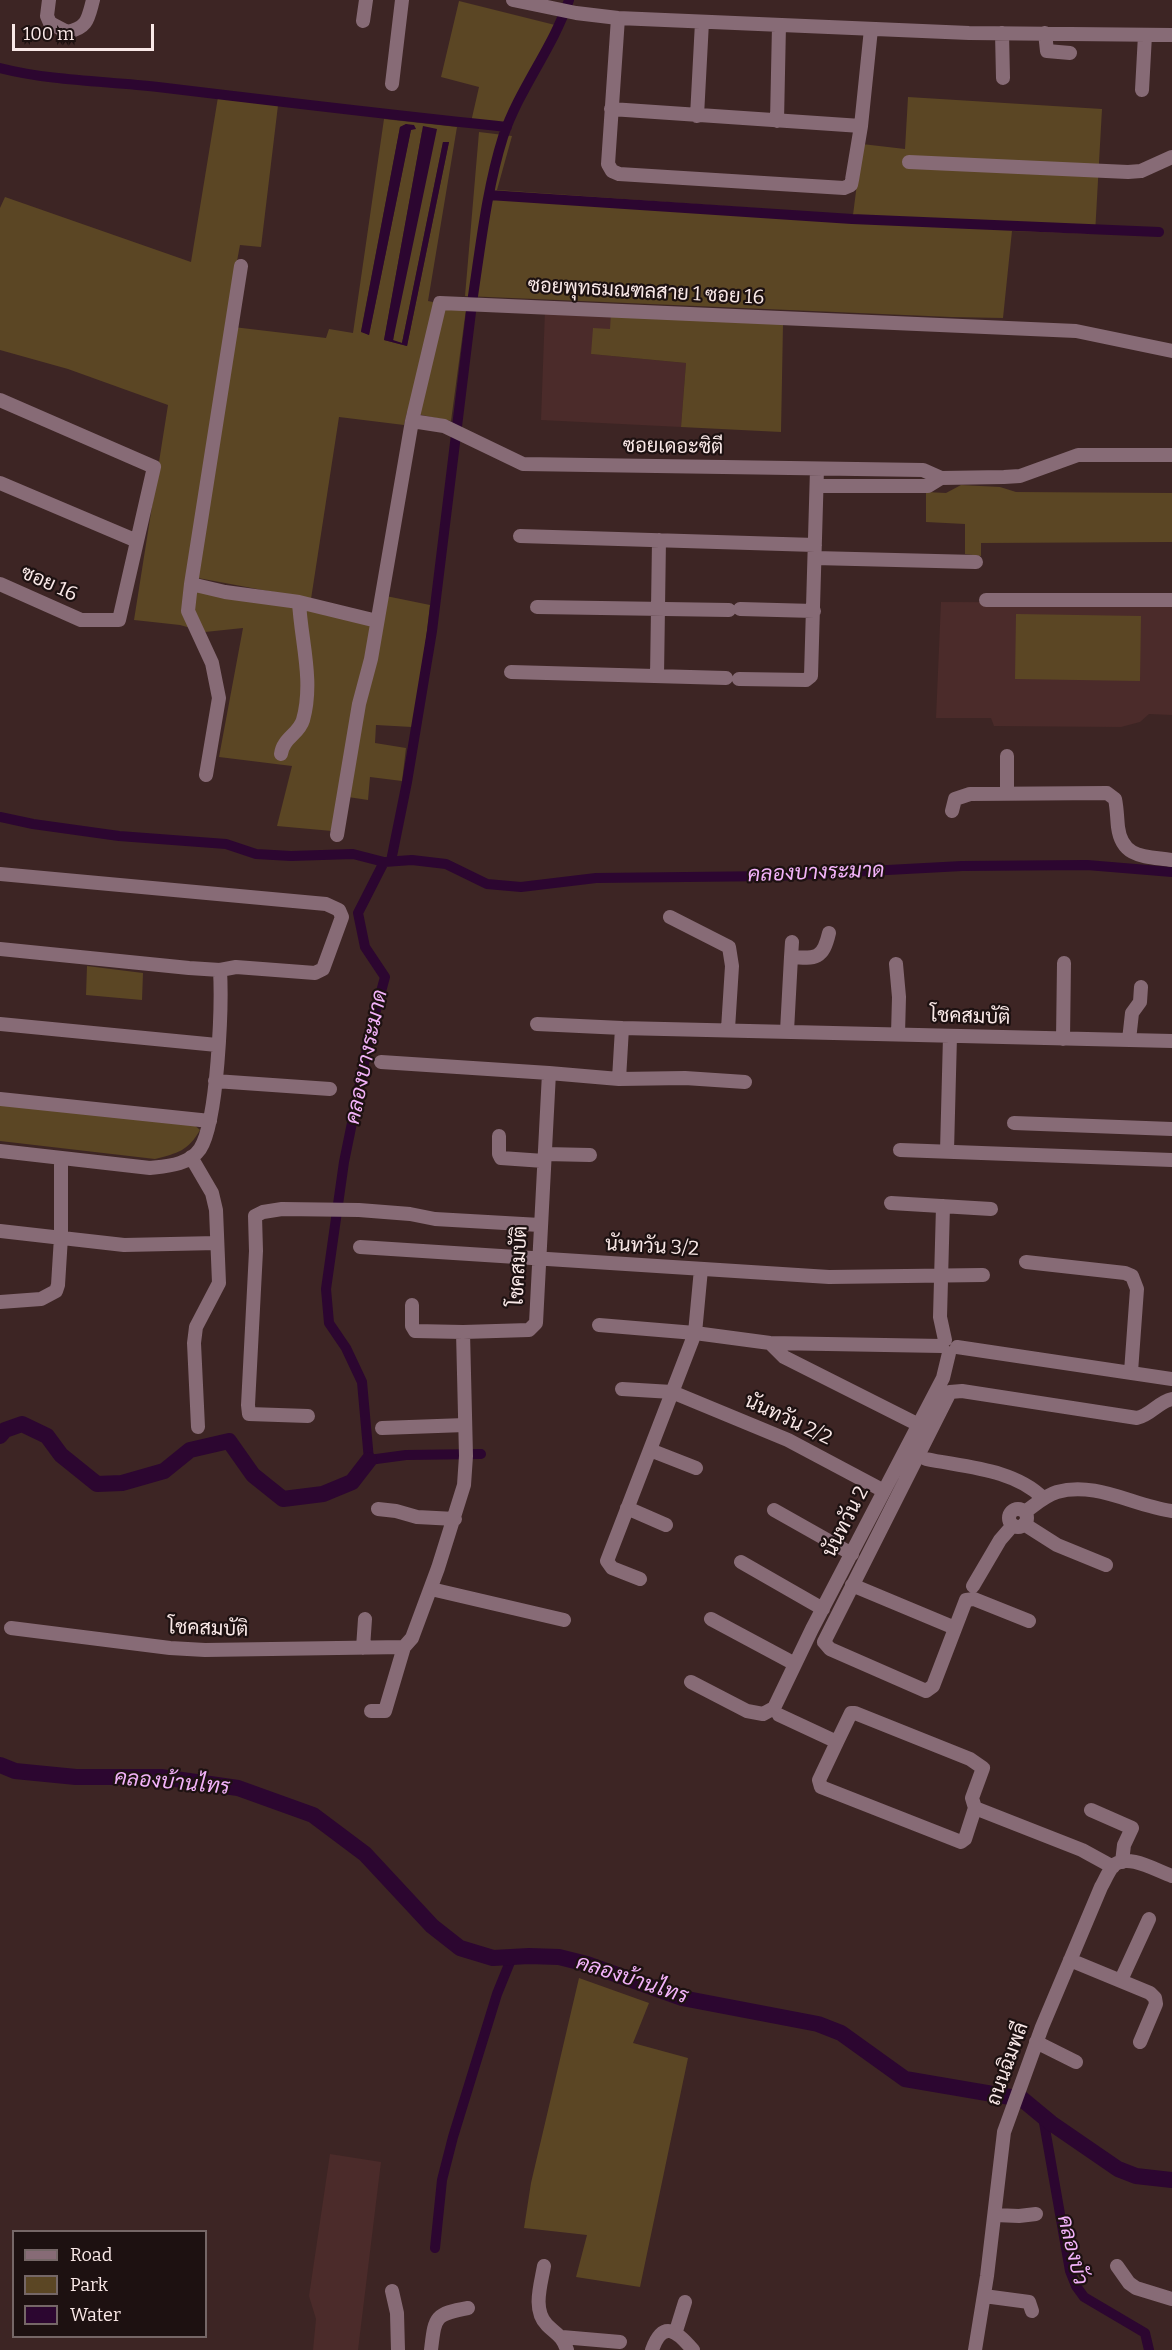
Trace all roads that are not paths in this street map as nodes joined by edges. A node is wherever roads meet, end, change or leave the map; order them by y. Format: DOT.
graph roads {
  1 [pos="48,0"];
  2 [pos="93,0"];
  3 [pos="366,0"];
  4 [pos="402,0"];
  5 [pos="513,0"];
  6 [pos="535,2"];
  7 [pos="618,18"];
  8 [pos="363,21"];
  9 [pos="702,21"];
  10 [pos="779,25"];
  11 [pos="871,29"];
  12 [pos="1002,33"];
  13 [pos="1045,33"];
  14 [pos="1145,35"];
  15 [pos="1172,35"];
  16 [pos="1070,53"];
  17 [pos="1003,78"];
  18 [pos="392,84"];
  19 [pos="1142,90"];
  20 [pos="610,109"];
  21 [pos="697,116"];
  22 [pos="777,121"];
  23 [pos="861,126"];
  24 [pos="1172,157"];
  25 [pos="909,162"];
  26 [pos="242,266"];
  27 [pos="1172,351"];
  28 [pos="0,400"];
  29 [pos="412,421"];
  30 [pos="1172,455"];
  31 [pos="817,470"];
  32 [pos="941,478"];
  33 [pos="0,483"];
  34 [pos="817,486"];
  35 [pos="520,536"];
  36 [pos="659,540"];
  37 [pos="137,541"];
  38 [pos="815,552"];
  39 [pos="976,562"];
  40 [pos="0,584"];
  41 [pos="191,584"];
  42 [pos="986,600"];
  43 [pos="1172,600"];
  44 [pos="298,602"];
  45 [pos="537,607"];
  46 [pos="658,609"];
  47 [pos="813,611"];
  48 [pos="377,621"];
  49 [pos="512,672"];
  50 [pos="657,676"];
  51 [pos="281,754"];
  52 [pos="1007,756"];
  53 [pos="206,775"];
  54 [pos="1007,793"];
  55 [pos="952,811"];
  56 [pos="337,835"];
  57 [pos="1172,860"];
  58 [pos="0,874"];
  59 [pos="670,918"];
  60 [pos="829,933"];
  61 [pos="792,942"];
  62 [pos="0,949"];
  63 [pos="791,957"];
  64 [pos="1064,963"];
  65 [pos="896,964"];
  66 [pos="220,970"];
  67 [pos="1142,987"];
  68 [pos="0,1024"];
  69 [pos="537,1024"];
  70 [pos="622,1028"];
  71 [pos="728,1029"];
  72 [pos="787,1030"];
  73 [pos="898,1034"];
  74 [pos="950,1036"];
  75 [pos="1063,1039"];
  76 [pos="1129,1040"];
  77 [pos="1172,1041"];
  78 [pos="218,1045"];
  79 [pos="381,1062"];
  80 [pos="549,1073"];
  81 [pos="619,1079"];
  82 [pos="214,1081"];
  83 [pos="746,1082"];
  84 [pos="330,1089"];
  85 [pos="0,1099"];
  86 [pos="210,1121"];
  87 [pos="1014,1123"];
  88 [pos="1172,1129"];
  89 [pos="499,1136"];
  90 [pos="900,1150"];
  91 [pos="0,1151"];
  92 [pos="947,1151"];
  93 [pos="590,1155"];
  94 [pos="191,1156"];
  95 [pos="544,1157"];
  96 [pos="61,1159"];
  97 [pos="1172,1160"];
  98 [pos="891,1203"];
  99 [pos="943,1206"];
  100 [pos="991,1209"];
  101 [pos="540,1225"];
  102 [pos="0,1231"];
  103 [pos="61,1238"];
  104 [pos="217,1244"];
  105 [pos="360,1247"];
  106 [pos="538,1260"];
  107 [pos="1026,1262"];
  108 [pos="701,1269"];
  109 [pos="983,1275"];
  110 [pos="941,1276"];
  111 [pos="0,1302"];
  112 [pos="412,1305"];
  113 [pos="599,1325"];
  114 [pos="463,1332"];
  115 [pos="695,1332"];
  116 [pos="770,1343"];
  117 [pos="948,1347"];
  118 [pos="1131,1372"];
  119 [pos="1172,1379"];
  120 [pos="622,1389"];
  121 [pos="672,1392"];
  122 [pos="1172,1399"];
  123 [pos="308,1416"];
  124 [pos="465,1425"];
  125 [pos="919,1425"];
  126 [pos="198,1427"];
  127 [pos="382,1428"];
  128 [pos="650,1450"];
  129 [pos="926,1459"];
  130 [pos="696,1468"];
  131 [pos="884,1491"];
  132 [pos="1043,1498"];
  133 [pos="627,1508"];
  134 [pos="378,1509"];
  135 [pos="774,1510"];
  136 [pos="1172,1511"];
  137 [pos="454,1519"];
  138 [pos="1021,1520"];
  139 [pos="666,1525"];
  140 [pos="852,1554"];
  141 [pos="741,1562"];
  142 [pos="1106,1565"];
  143 [pos="640,1579"];
  144 [pos="852,1585"];
  145 [pos="973,1586"];
  146 [pos="430,1589"];
  147 [pos="823,1609"];
  148 [pos="365,1618"];
  149 [pos="711,1619"];
  150 [pos="564,1620"];
  151 [pos="1029,1621"];
  152 [pos="11,1628"];
  153 [pos="955,1628"];
  154 [pos="404,1647"];
  155 [pos="363,1648"];
  156 [pos="795,1664"];
  157 [pos="691,1682"];
  158 [pos="371,1711"];
  159 [pos="777,1712"];
  160 [pos="837,1742"];
  161 [pos="975,1808"];
  162 [pos="1091,1810"];
  163 [pos="1117,1864"];
  164 [pos="1171,1875"];
  165 [pos="1149,1919"];
  166 [pos="1070,1960"];
  167 [pos="1121,1980"];
  168 [pos="1036,2042"];
  169 [pos="1140,2042"];
  170 [pos="1076,2062"];
  171 [pos="1036,2214"];
  172 [pos="995,2215"];
  173 [pos="544,2266"];
  174 [pos="1117,2266"];
  175 [pos="392,2291"];
  176 [pos="984,2296"];
  177 [pos="1172,2299"];
  178 [pos="686,2302"];
  179 [pos="468,2308"];
  180 [pos="1032,2311"];
  181 [pos="676,2331"];
  182 [pos="620,2342"];
  183 [pos="564,2344"];
  184 [pos="398,2350"];
  185 [pos="431,2350"];
  186 [pos="652,2350"];
  187 [pos="693,2350"];
  188 [pos="975,2350"];
  1 -- 2 [label="street"];
  3 -- 8 [label="street"];
  4 -- 18 [label="street"];
  5 -- 6 [label="street"];
  6 -- 7 [label="street"];
  7 -- 9 [label="street"];
  7 -- 20 [label="street"];
  9 -- 10 [label="street"];
  9 -- 21 [label="street"];
  10 -- 11 [label="street"];
  10 -- 22 [label="street"];
  11 -- 12 [label="street"];
  11 -- 23 [label="street"];
  12 -- 13 [label="street"];
  12 -- 17 [label="street"];
  13 -- 14 [label="street"];
  13 -- 16 [label="street"];
  14 -- 15 [label="street"];
  14 -- 19 [label="street"];
  20 -- 21 [label="street"];
  20 -- 23 [label="street"];
  21 -- 22 [label="street"];
  22 -- 23 [label="street"];
  24 -- 25 [label="street"];
  26 -- 41 [label="street"];
  27 -- 29 [label="street, ซอยพุทธมณฑลสาย 1 ซอย 16"];
  28 -- 37 [label="street"];
  29 -- 31 [label="street, ซอยเดอะซิตี"];
  29 -- 48 [label="street, ซอยพุทธมณฑลสาย 1 ซอย 16"];
  30 -- 32 [label="street, ซอยเดอะซิตี"];
  31 -- 32 [label="street, ซอยเดอะซิตี"];
  31 -- 34 [label="street"];
  32 -- 34 [label="street, ซอยเดอะซิตี"];
  33 -- 37 [label="street"];
  34 -- 38 [label="street"];
  35 -- 36 [label="street"];
  36 -- 38 [label="street"];
  36 -- 46 [label="street"];
  37 -- 40 [label="street, ซอย 16"];
  38 -- 39 [label="street"];
  38 -- 47 [label="street"];
  41 -- 44 [label="street"];
  41 -- 53 [label="street"];
  42 -- 43 [label="street"];
  44 -- 48 [label="street"];
  44 -- 51 [label="street"];
  45 -- 46 [label="street"];
  46 -- 47 [label="street"];
  46 -- 50 [label="street"];
  47 -- 50 [label="street"];
  48 -- 56 [label="street, ซอยพุทธมณฑลสาย 1 ซอย 16"];
  49 -- 50 [label="street"];
  52 -- 54 [label="street"];
  54 -- 55 [label="street"];
  54 -- 57 [label="street"];
  58 -- 66 [label="street"];
  59 -- 71 [label="street"];
  60 -- 63 [label="street"];
  61 -- 63 [label="street"];
  62 -- 66 [label="street"];
  63 -- 72 [label="street"];
  64 -- 75 [label="street"];
  65 -- 73 [label="street"];
  66 -- 78 [label="street"];
  67 -- 76 [label="street"];
  68 -- 78 [label="street"];
  69 -- 70 [label="street, โชคสมบัติ"];
  70 -- 71 [label="street, โชคสมบัติ"];
  70 -- 81 [label="street"];
  71 -- 72 [label="street, โชคสมบัติ"];
  72 -- 73 [label="street, โชคสมบัติ"];
  73 -- 74 [label="street, โชคสมบัติ"];
  74 -- 75 [label="street, โชคสมบัติ"];
  74 -- 92 [label="street"];
  75 -- 76 [label="street, โชคสมบัติ"];
  76 -- 77 [label="street, โชคสมบัติ"];
  78 -- 82 [label="street"];
  79 -- 80 [label="street"];
  80 -- 81 [label="street"];
  80 -- 95 [label="street, โชคสมบัติ"];
  81 -- 83 [label="street"];
  82 -- 84 [label="street"];
  82 -- 86 [label="street"];
  85 -- 86 [label="street"];
  86 -- 94 [label="street"];
  87 -- 88 [label="street"];
  89 -- 95 [label="street"];
  90 -- 92 [label="street"];
  91 -- 96 [label="street"];
  92 -- 97 [label="street"];
  93 -- 95 [label="street"];
  94 -- 96 [label="street"];
  94 -- 104 [label="street"];
  95 -- 101 [label="street, โชคสมบัติ"];
  96 -- 103 [label="street"];
  98 -- 99 [label="street"];
  99 -- 100 [label="street"];
  99 -- 110 [label="street"];
  101 -- 106 [label="street, โชคสมบัติ"];
  101 -- 123 [label="street"];
  102 -- 103 [label="street"];
  103 -- 104 [label="street"];
  103 -- 111 [label="street"];
  104 -- 126 [label="street"];
  105 -- 106 [label="street, นันทวัน 3/2"];
  106 -- 108 [label="street, นันทวัน 3/2"];
  106 -- 114 [label="street, โชคสมบัติ"];
  107 -- 118 [label="street"];
  108 -- 110 [label="street, นันทวัน 3/2"];
  108 -- 115 [label="street"];
  109 -- 110 [label="street, นันทวัน 3/2"];
  110 -- 117 [label="street"];
  112 -- 114 [label="street"];
  113 -- 115 [label="street"];
  114 -- 124 [label="street"];
  115 -- 116 [label="street"];
  115 -- 121 [label="street"];
  116 -- 117 [label="street"];
  116 -- 125 [label="street"];
  117 -- 118 [label="street"];
  117 -- 125 [label="street, นันทวัน 2"];
  118 -- 119 [label="street"];
  120 -- 121 [label="street, นันทวัน 2/2"];
  121 -- 128 [label="street"];
  121 -- 131 [label="street, นันทวัน 2/2"];
  122 -- 144 [label="street"];
  124 -- 127 [label="street"];
  124 -- 137 [label="street"];
  125 -- 131 [label="street, นันทวัน 2"];
  128 -- 130 [label="street"];
  128 -- 133 [label="street"];
  129 -- 132 [label="street"];
  131 -- 140 [label="street, นันทวัน 2"];
  132 -- 136 [label="street"];
  132 -- 138 [label="street"];
  133 -- 139 [label="street"];
  133 -- 143 [label="street"];
  134 -- 137 [label="street"];
  135 -- 140 [label="street"];
  137 -- 146 [label="street"];
  138 -- 142 [label="street"];
  138 -- 145 [label="street"];
  140 -- 147 [label="street, นันทวัน 2"];
  141 -- 147 [label="street"];
  144 -- 153 [label="street"];
  144 -- 153 [label="street"];
  146 -- 150 [label="street"];
  146 -- 154 [label="street"];
  147 -- 156 [label="street, นันทวัน 2"];
  148 -- 155 [label="street"];
  149 -- 156 [label="street"];
  151 -- 153 [label="street"];
  152 -- 155 [label="street, โชคสมบัติ"];
  154 -- 155 [label="street, โชคสมบัติ"];
  154 -- 158 [label="street"];
  156 -- 159 [label="street, นันทวัน 2"];
  157 -- 159 [label="street"];
  159 -- 160 [label="street"];
  160 -- 161 [label="street"];
  160 -- 161 [label="street"];
  161 -- 163 [label="street"];
  162 -- 163 [label="street, ถนนฉิมพลี"];
  163 -- 164 [label="street"];
  163 -- 166 [label="street, ถนนฉิมพลี"];
  165 -- 167 [label="street"];
  166 -- 167 [label="street"];
  166 -- 168 [label="street, ถนนฉิมพลี"];
  167 -- 169 [label="street"];
  168 -- 170 [label="street"];
  168 -- 172 [label="street, ถนนฉิมพลี"];
  171 -- 172 [label="street"];
  172 -- 176 [label="street, ถนนฉิมพลี"];
  173 -- 183 [label="street"];
  174 -- 177 [label="street"];
  175 -- 184 [label="street"];
  176 -- 180 [label="street"];
  176 -- 188 [label="street, ถนนฉิมพลี"];
  178 -- 181 [label="street"];
  179 -- 185 [label="street"];
  181 -- 186 [label="street"];
  181 -- 187 [label="street"];
  182 -- 183 [label="street"];
}
